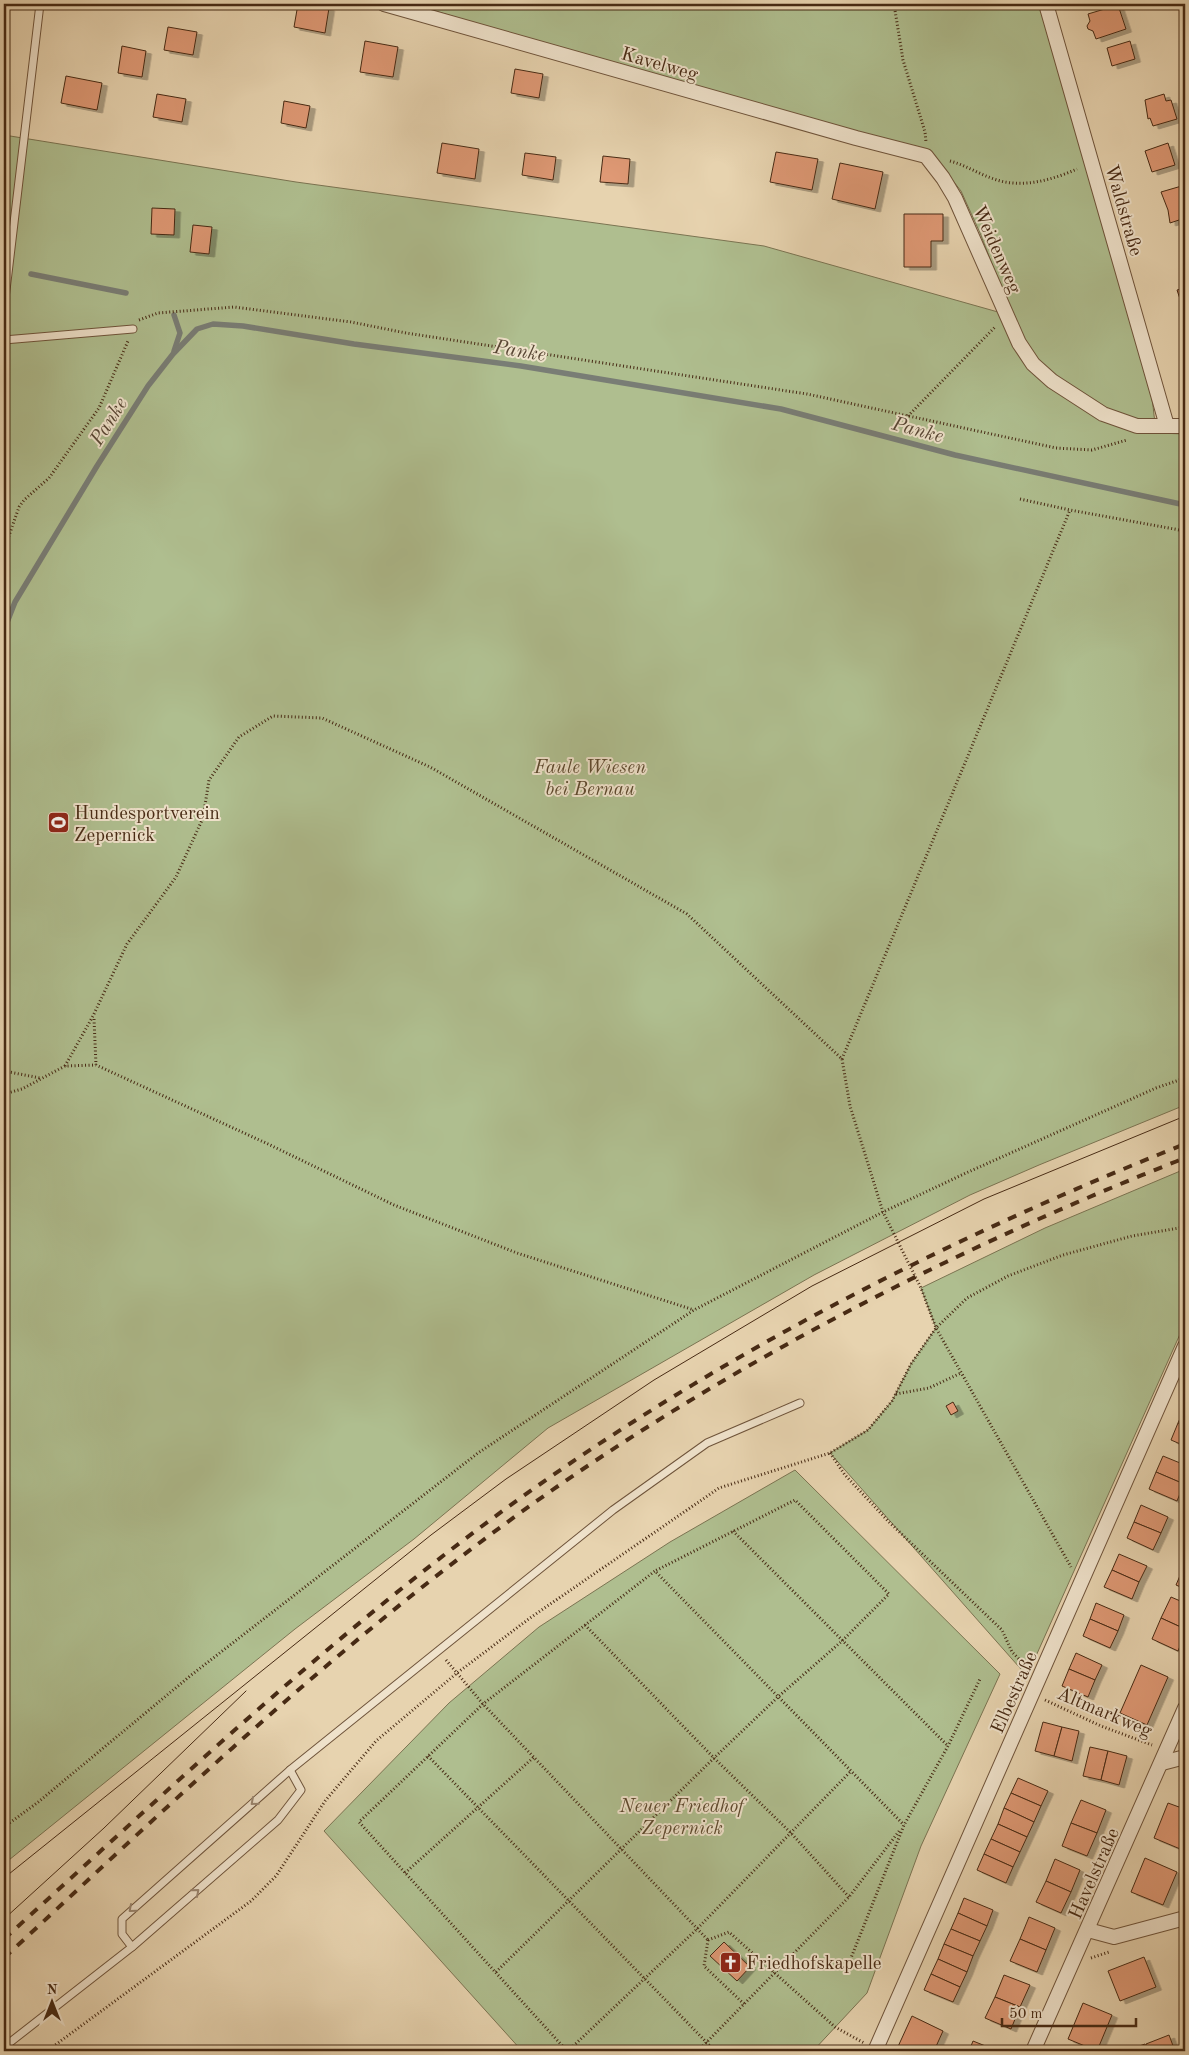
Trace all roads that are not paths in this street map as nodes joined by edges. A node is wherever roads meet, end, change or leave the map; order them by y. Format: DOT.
graph roads {
  1 [pos="40,4"];
  2 [pos="384,4"];
  3 [pos="1046,4"];
  4 [pos="926,156"];
  5 [pos="4,307"];
  6 [pos="133,329"];
  7 [pos="4,340"];
  8 [pos="1167,426"];
  9 [pos="1185,426"];
  10 [pos="1185,1346"];
  11 [pos="800,1403"];
  12 [pos="1185,1708"];
  13 [pos="1164,1757"];
  14 [pos="1185,1757"];
  15 [pos="290,1770"];
  16 [pos="1185,1918"];
  17 [pos="1088,1930"];
  18 [pos="132,1948"];
  19 [pos="4,2047"];
  20 [pos="875,2050"];
  21 [pos="1033,2051"];
  1 -- 5 [label="lane"];
  2 -- 4 [label="street, Kavelweg"];
  3 -- 8 [label="street, Waldstraße"];
  4 -- 8 [label="street, Weidenweg"];
  6 -- 7 [label="lane"];
  8 -- 9 [label="street, Weidenweg"];
  10 -- 20 [label="street, Elbestraße"];
  11 -- 15 [label="lane"];
  12 -- 13 [label="street, Havelstraße"];
  13 -- 14 [label="street"];
  13 -- 17 [label="street, Havelstraße"];
  18 -- 15 [label="lane, one-way"];
  15 -- 18 [label="lane, one-way"];
  16 -- 17 [label="street"];
  17 -- 21 [label="street, Havelstraße"];
  18 -- 19 [label="lane"];
}
